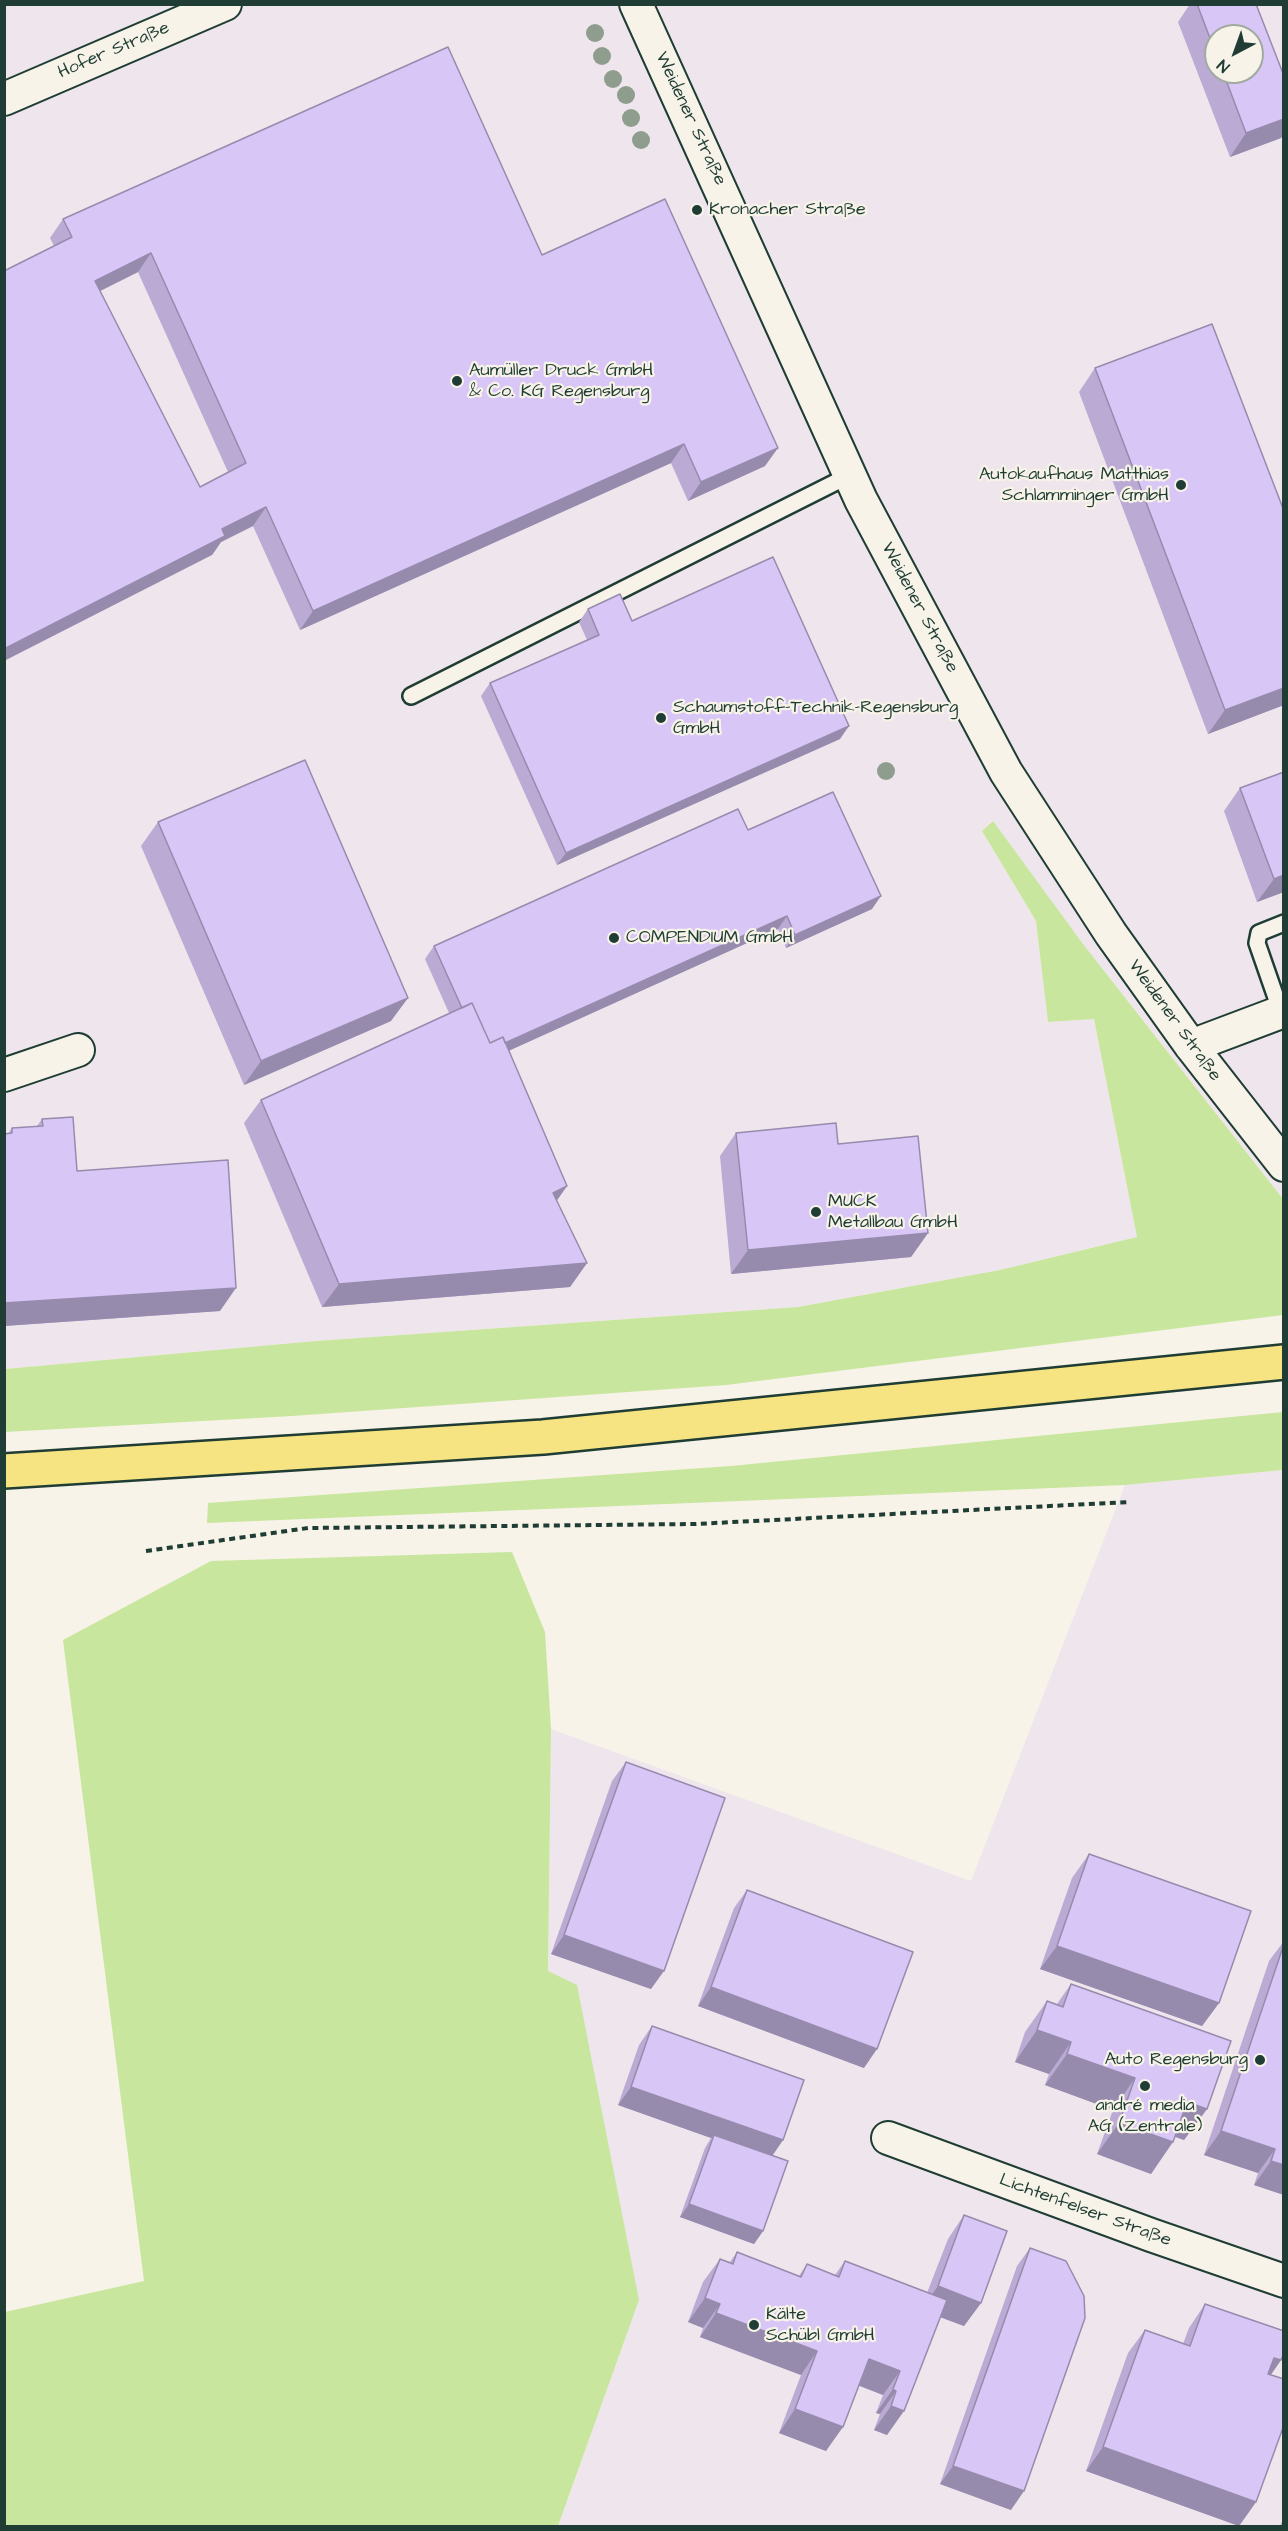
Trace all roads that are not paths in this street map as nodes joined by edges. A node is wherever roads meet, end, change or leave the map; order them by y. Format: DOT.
graph roads {
  1 [pos="225,4"];
  2 [pos="636,4"];
  3 [pos="4,99"];
  4 [pos="850,475"];
  5 [pos="411,696"];
  6 [pos="1284,923"];
  7 [pos="1282,1012"];
  8 [pos="1191,1046"];
  9 [pos="78,1050"];
  10 [pos="4,1075"];
  11 [pos="1284,1165"];
  12 [pos="1284,1362"];
  13 [pos="4,1471"];
  14 [pos="888,2138"];
  15 [pos="1284,2281"];
  1 -- 3 [label="street, Hofer Straße"];
  2 -- 4 [label="street, Weidener Straße"];
  4 -- 5 [label="lane"];
  4 -- 8 [label="street, Weidener Straße"];
  6 -- 7 [label="lane"];
  7 -- 8 [label="street"];
  8 -- 11 [label="street, Weidener Straße"];
  9 -- 10 [label="street"];
  12 -- 13 [label="highway"];
  14 -- 15 [label="street, Lichtenfelser Straße"];
}
